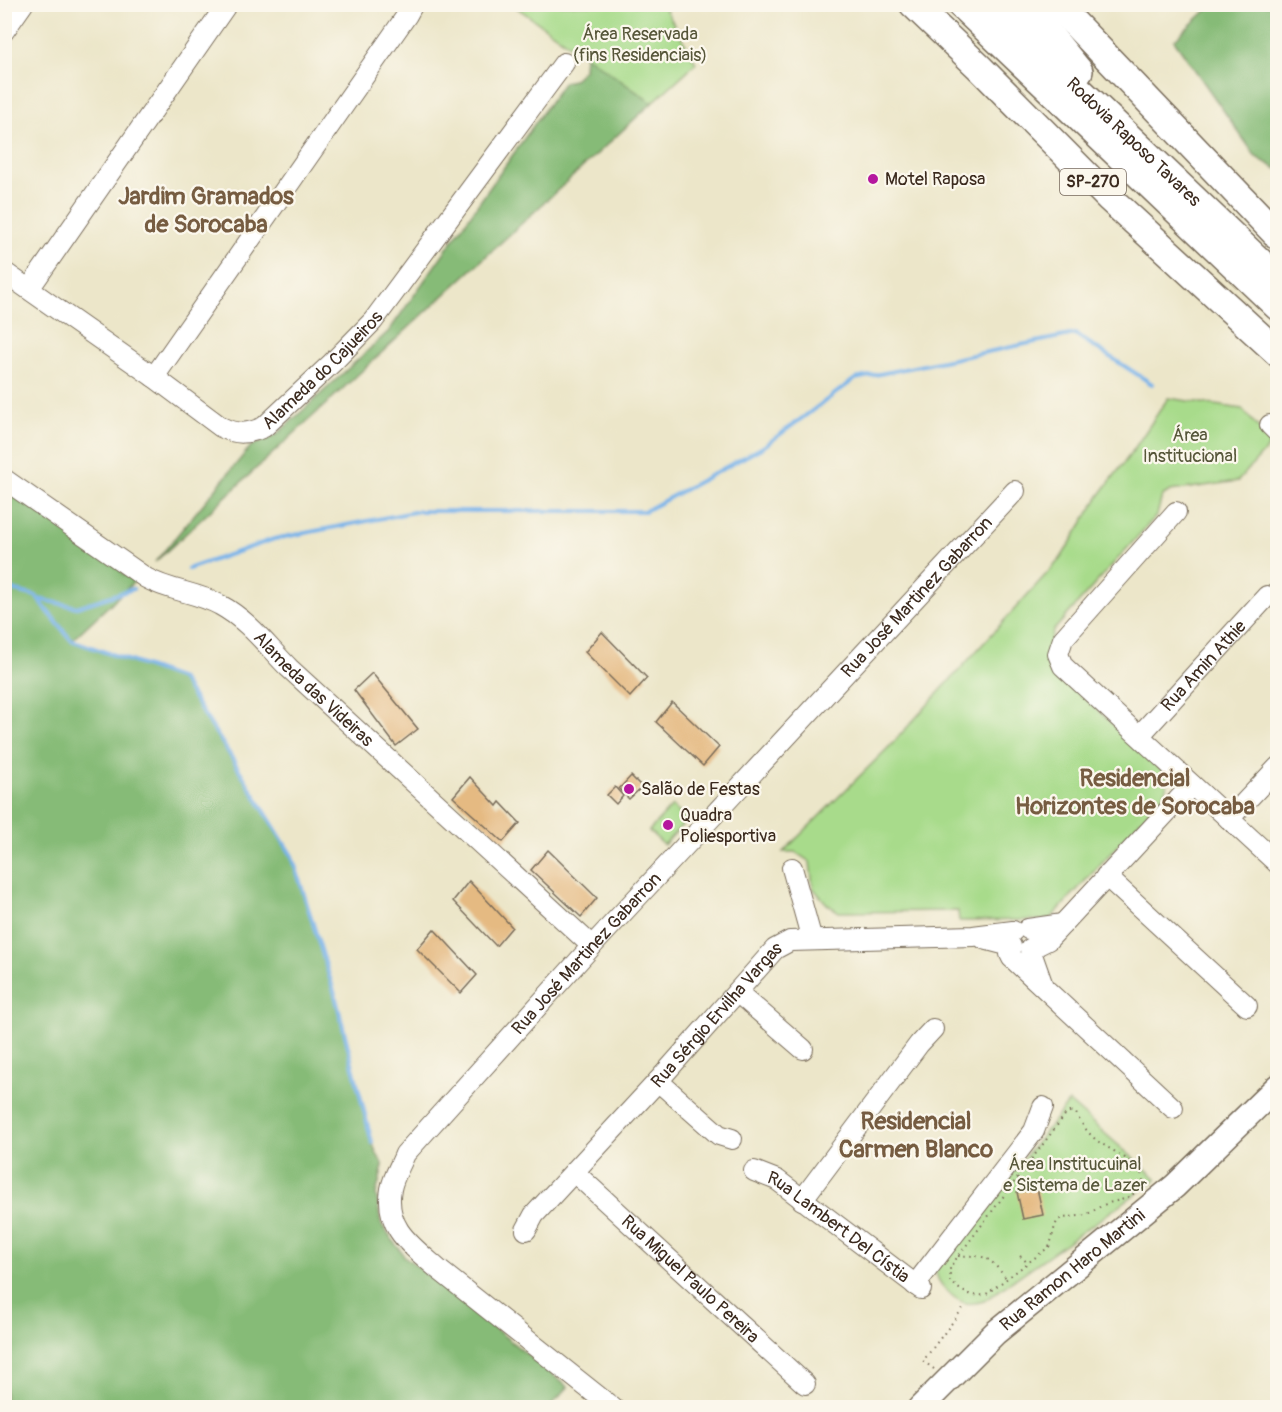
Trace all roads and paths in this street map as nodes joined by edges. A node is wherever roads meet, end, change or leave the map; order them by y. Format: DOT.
graph roads {
  1 [pos="23,4"];
  2 [pos="227,4"];
  3 [pos="413,4"];
  4 [pos="914,4"];
  5 [pos="960,4"];
  6 [pos="989,4"];
  7 [pos="1024,4"];
  8 [pos="1056,4"];
  9 [pos="4,31"];
  10 [pos="564,63"];
  11 [pos="1158,167"];
  12 [pos="1239,197"];
  13 [pos="1278,224"];
  14 [pos="1278,236"];
  15 [pos="4,272"];
  16 [pos="1278,279"];
  17 [pos="29,289"];
  18 [pos="1278,307"];
  19 [pos="1278,353"];
  20 [pos="154,377"];
  21 [pos="4,479"];
  22 [pos="1015,491"];
  23 [pos="1176,512"];
  24 [pos="1267,596"];
  25 [pos="1140,735"];
  26 [pos="1278,767"];
  27 [pos="1192,785"];
  28 [pos="1229,819"];
  29 [pos="1278,864"];
  30 [pos="792,868"];
  31 [pos="1107,876"];
  32 [pos="1020,939"];
  33 [pos="812,940"];
  34 [pos="592,946"];
  35 [pos="737,992"];
  36 [pos="1247,1006"];
  37 [pos="933,1029"];
  38 [pos="803,1049"];
  39 [pos="658,1082"];
  40 [pos="1278,1086"];
  41 [pos="1043,1107"];
  42 [pos="1173,1108"];
  43 [pos="732,1139"];
  44 [pos="754,1171"];
  45 [pos="574,1172"];
  46 [pos="802,1200"];
  47 [pos="526,1230"];
  48 [pos="958,1256"];
  49 [pos="1020,1256"];
  50 [pos="1028,1263"];
  51 [pos="1007,1278"];
  52 [pos="964,1307"];
  53 [pos="947,1379"];
  54 [pos="805,1384"];
  55 [pos="613,1407"];
  56 [pos="920,1407"];
  1 -- 9 [label="street"];
  2 -- 17 [label="street"];
  3 -- 20 [label="street"];
  4 -- 19 [label="highway, SP-270"];
  5 -- 18 [label="highway, Rodovia Raposo Tavares / SP-270"];
  6 -- 11 [label="highway, Rodovia Raposo Tavares / SP-270"];
  7 -- 11 [label="highway"];
  8 -- 12 [label="highway"];
  10 -- 20 [label="street, Alameda do Cajueiros"];
  11 -- 16 [label="highway, Rodovia Raposo Tavares / SP-270"];
  12 -- 13 [label="highway"];
  12 -- 14 [label="highway"];
  15 -- 17 [label="street, Alameda do Cajueiros"];
  17 -- 20 [label="street, Alameda do Cajueiros"];
  21 -- 34 [label="street, Alameda das Videiras"];
  22 -- 34 [label="street, Rua José Martinez Gabarron"];
  23 -- 25 [label="street"];
  24 -- 25 [label="street, Rua Amin Athie"];
  25 -- 27 [label="street"];
  26 -- 28 [label="street"];
  27 -- 28 [label="street"];
  27 -- 31 [label="street"];
  28 -- 29 [label="street"];
  30 -- 33 [label="street"];
  31 -- 32 [label="street"];
  31 -- 36 [label="street"];
  32 -- 33 [label="street, Rua Sérgio Ervilha Vargas"];
  32 -- 42 [label="street"];
  33 -- 35 [label="street, Rua Sérgio Ervilha Vargas"];
  34 -- 55 [label="street, Rua José Martinez Gabarron"];
  35 -- 38 [label="street"];
  35 -- 39 [label="street, Rua Sérgio Ervilha Vargas"];
  37 -- 46 [label="street"];
  39 -- 43 [label="street"];
  39 -- 45 [label="street, Rua Sérgio Ervilha Vargas"];
  40 -- 53 [label="main road, Rua Ramon Haro Martini"];
  41 -- 46 [label="street, Rua Lambert Del Cístia"];
  44 -- 46 [label="street, Rua Lambert Del Cístia"];
  45 -- 47 [label="street, Rua Sérgio Ervilha Vargas"];
  45 -- 54 [label="street, Rua Miguel Paulo Pereira"];
  48 -- 50 [label="path"];
  48 -- 51 [label="path"];
  48 -- 51 [label="path"];
  49 -- 50 [label="path"];
  50 -- 51 [label="path"];
  52 -- 53 [label="path"];
  53 -- 56 [label="main road, Rua Ramon Haro Martini"];
}
